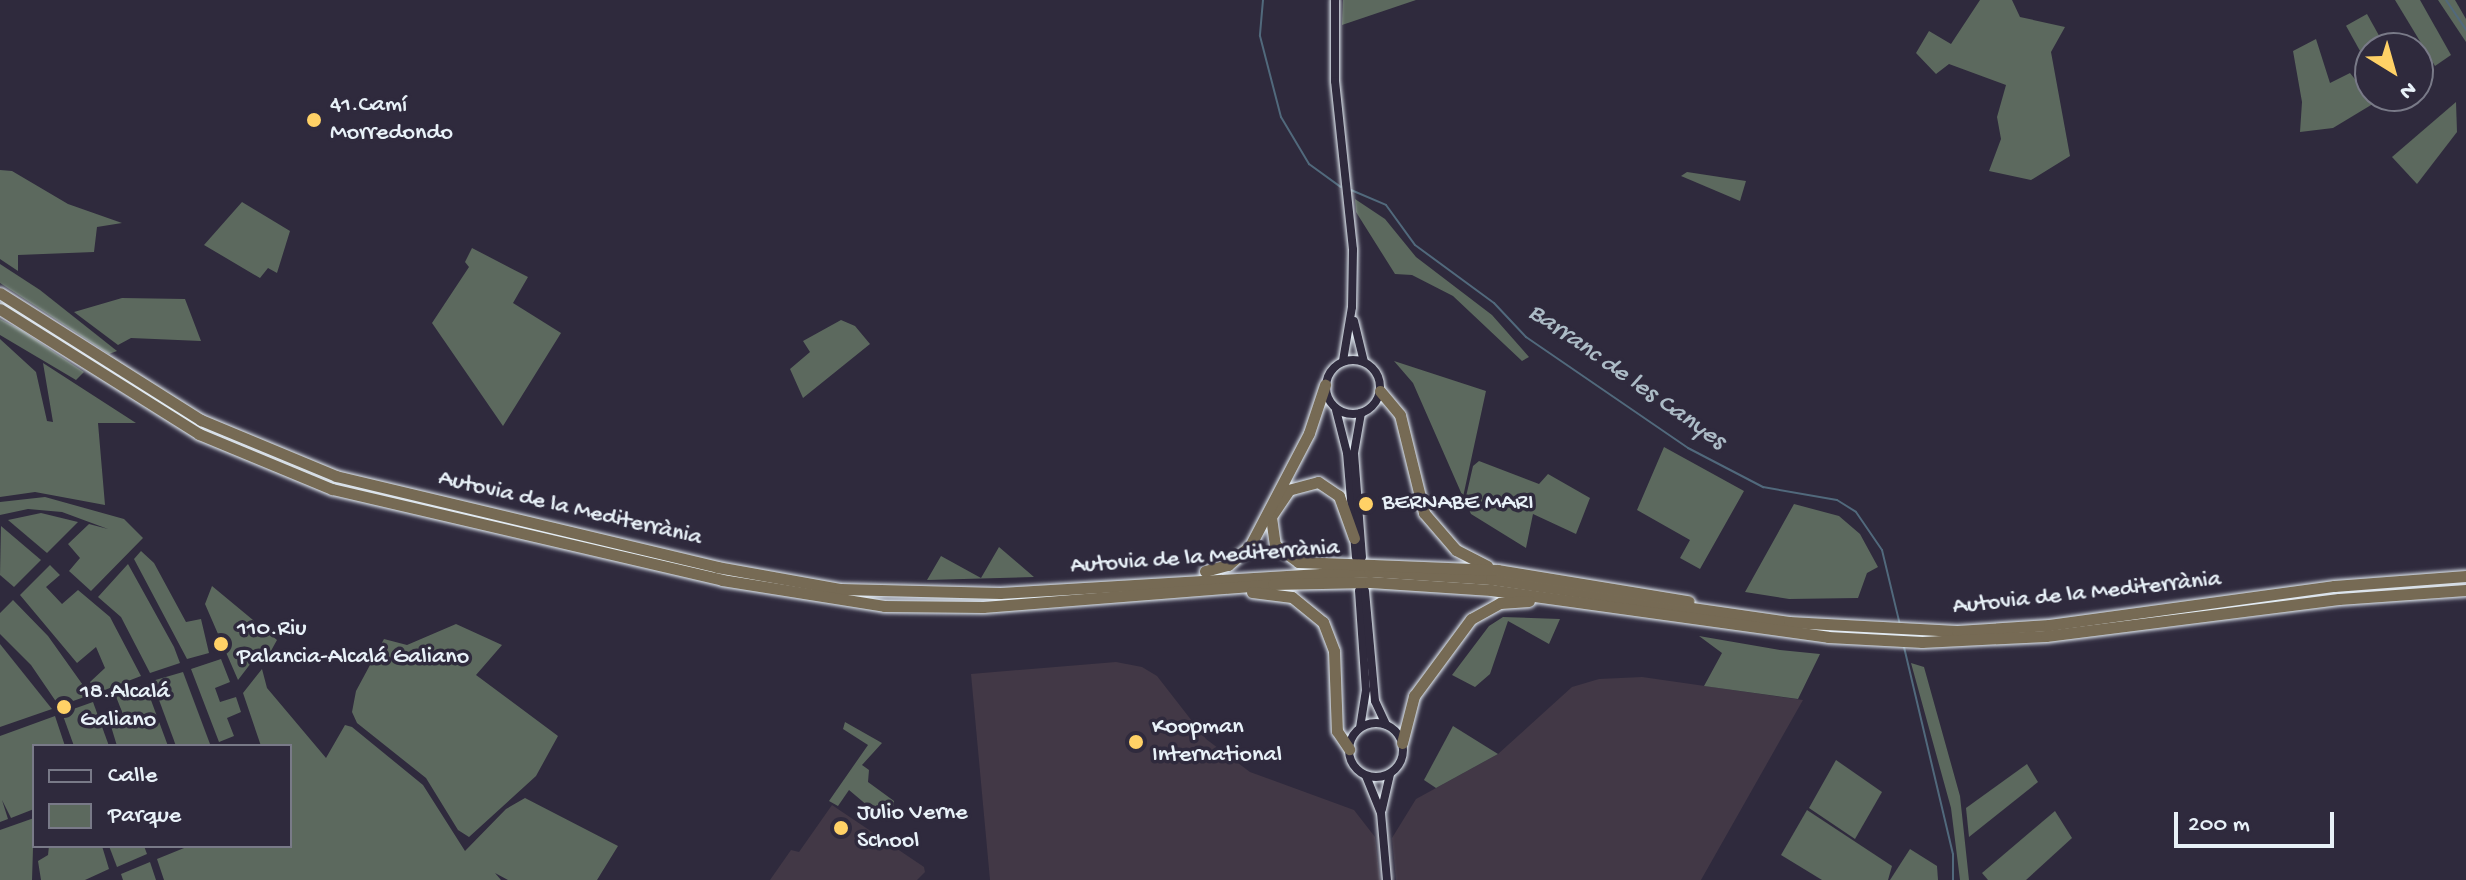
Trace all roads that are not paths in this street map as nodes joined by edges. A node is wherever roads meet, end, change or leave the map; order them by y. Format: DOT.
graph roads {
  1 [pos="1335,0"];
  2 [pos="0,293"];
  3 [pos="1352,307"];
  4 [pos="0,309"];
  5 [pos="1343,361"];
  6 [pos="1365,362"];
  7 [pos="1325,385"];
  8 [pos="1380,391"];
  9 [pos="1336,409"];
  10 [pos="1361,413"];
  11 [pos="1354,538"];
  12 [pos="1498,570"];
  13 [pos="2466,576"];
  14 [pos="1139,588"];
  15 [pos="2466,590"];
  16 [pos="1561,599"];
  17 [pos="1726,614"];
  18 [pos="1873,634"];
  19 [pos="1921,636"];
  20 [pos="1386,725"];
  21 [pos="1360,728"];
  22 [pos="1402,743"];
  23 [pos="1349,749"];
  24 [pos="1390,774"];
  25 [pos="1365,775"];
  26 [pos="1381,813"];
  27 [pos="1387,880"];
  1 -- 3 [label="main road"];
  2 -- 14 [label="highway, Autovia de la Mediterrània"];
  3 -- 5 [label="main road"];
  3 -- 6 [label="main road"];
  4 -- 14 [label="highway, Autovia de la Mediterrània"];
  5 -- 6 [label="main road"];
  5 -- 7 [label="main road"];
  6 -- 8 [label="main road"];
  7 -- 9 [label="main road"];
  7 -- 14 [label="highway"];
  8 -- 10 [label="main road"];
  8 -- 12 [label="highway"];
  9 -- 10 [label="main road"];
  9 -- 11 [label="main road"];
  10 -- 11 [label="main road"];
  11 -- 12 [label="highway"];
  12 -- 17 [label="highway"];
  13 -- 19 [label="highway, Autovia de la Mediterrània"];
  14 -- 16 [label="highway, Autovia de la Mediterrània"];
  14 -- 17 [label="highway, Autovia de la Mediterrània"];
  14 -- 23 [label="highway"];
  15 -- 19 [label="highway, Autovia de la Mediterrània"];
  16 -- 18 [label="highway, Autovia de la Mediterrània"];
  16 -- 22 [label="highway"];
  17 -- 18 [label="highway, Autovia de la Mediterrània"];
  18 -- 19 [label="highway, Autovia de la Mediterrània"];
  20 -- 21 [label="main road"];
  20 -- 21 [label="main road"];
  20 -- 22 [label="main road"];
  21 -- 23 [label="main road"];
  22 -- 24 [label="main road"];
  23 -- 25 [label="main road"];
  24 -- 25 [label="main road"];
  24 -- 26 [label="main road"];
  25 -- 26 [label="main road"];
  26 -- 27 [label="main road"];
}
